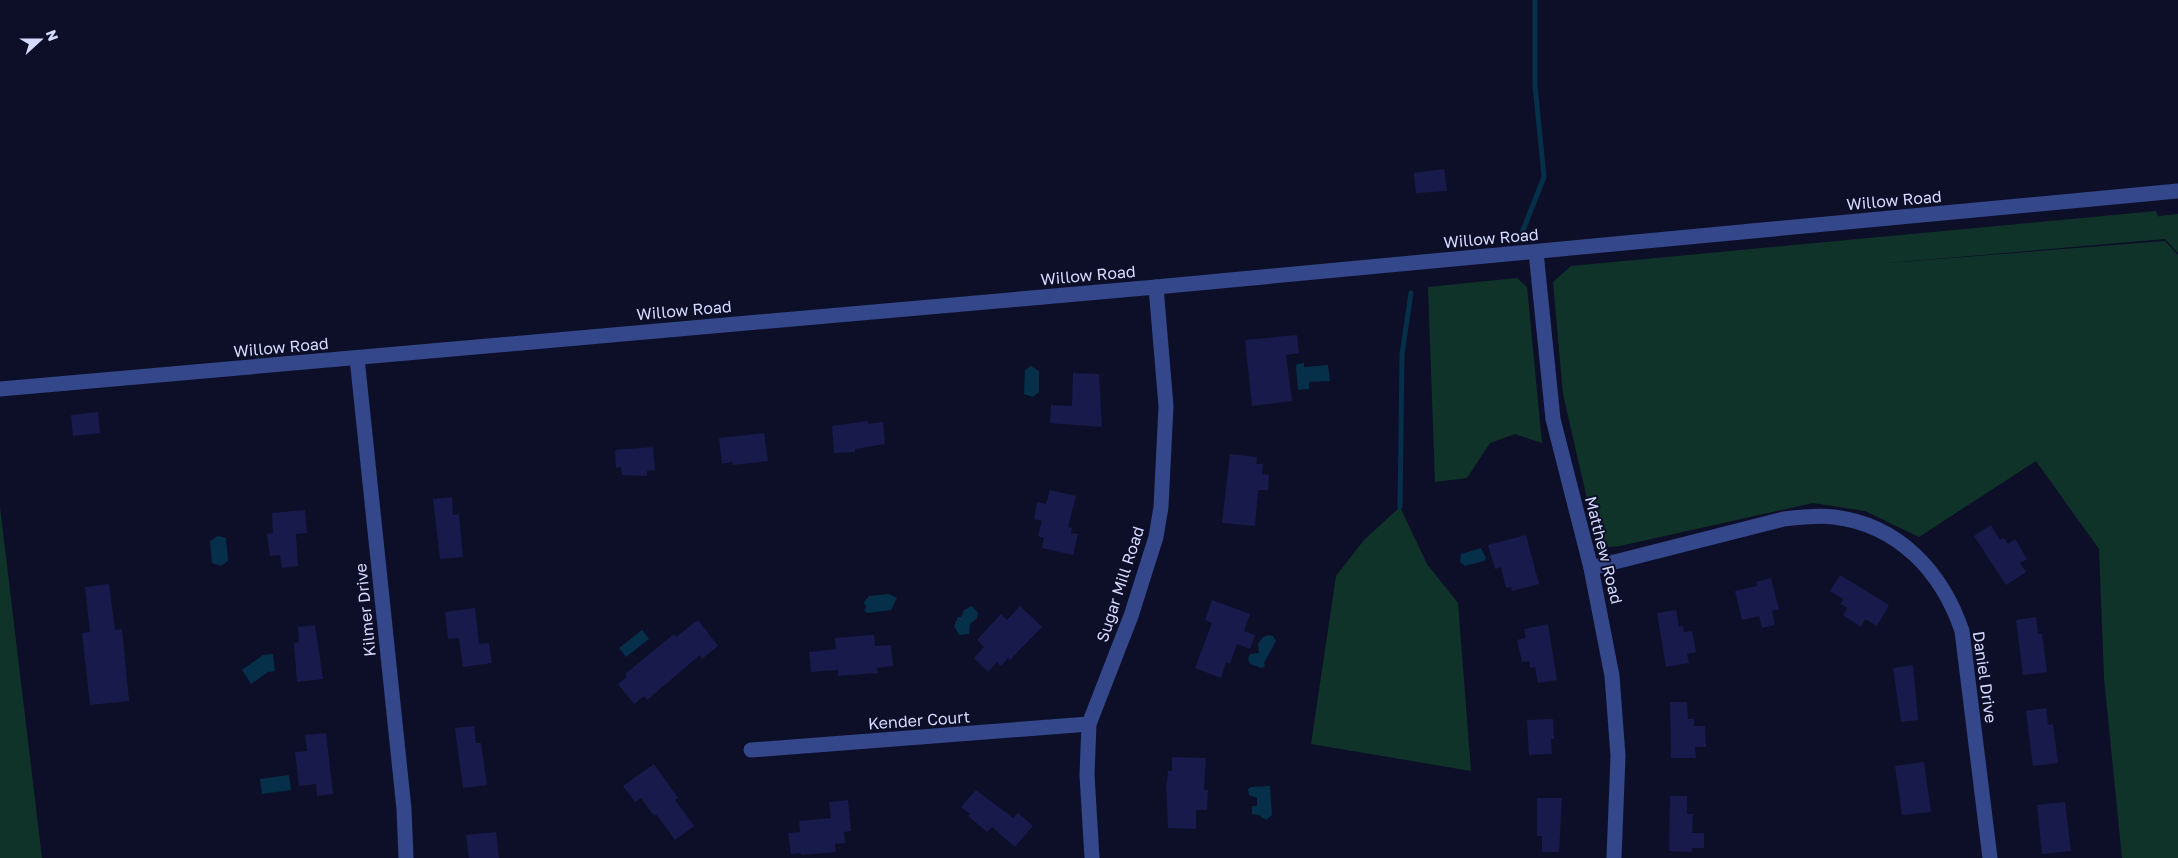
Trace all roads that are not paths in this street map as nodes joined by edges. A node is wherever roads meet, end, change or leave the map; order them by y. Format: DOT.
graph roads {
  1 [pos="2178,191"];
  2 [pos="1536,252"];
  3 [pos="1156,287"];
  4 [pos="357,358"];
  5 [pos="0,390"];
  6 [pos="1591,568"];
  7 [pos="1089,724"];
  8 [pos="752,750"];
  9 [pos="406,858"];
  10 [pos="1092,858"];
  11 [pos="1614,858"];
  12 [pos="1990,858"];
  1 -- 2 [label="street, Willow Road"];
  2 -- 3 [label="street, Willow Road"];
  2 -- 6 [label="street, Matthew Road"];
  3 -- 4 [label="street, Willow Road"];
  3 -- 7 [label="street, Sugar Mill Road"];
  4 -- 5 [label="street, Willow Road"];
  4 -- 9 [label="street, Kilmer Drive"];
  6 -- 11 [label="street, Matthew Road"];
  6 -- 12 [label="street, Daniel Drive"];
  7 -- 8 [label="street, Kender Court"];
  7 -- 10 [label="street, Sugar Mill Road"];
}
